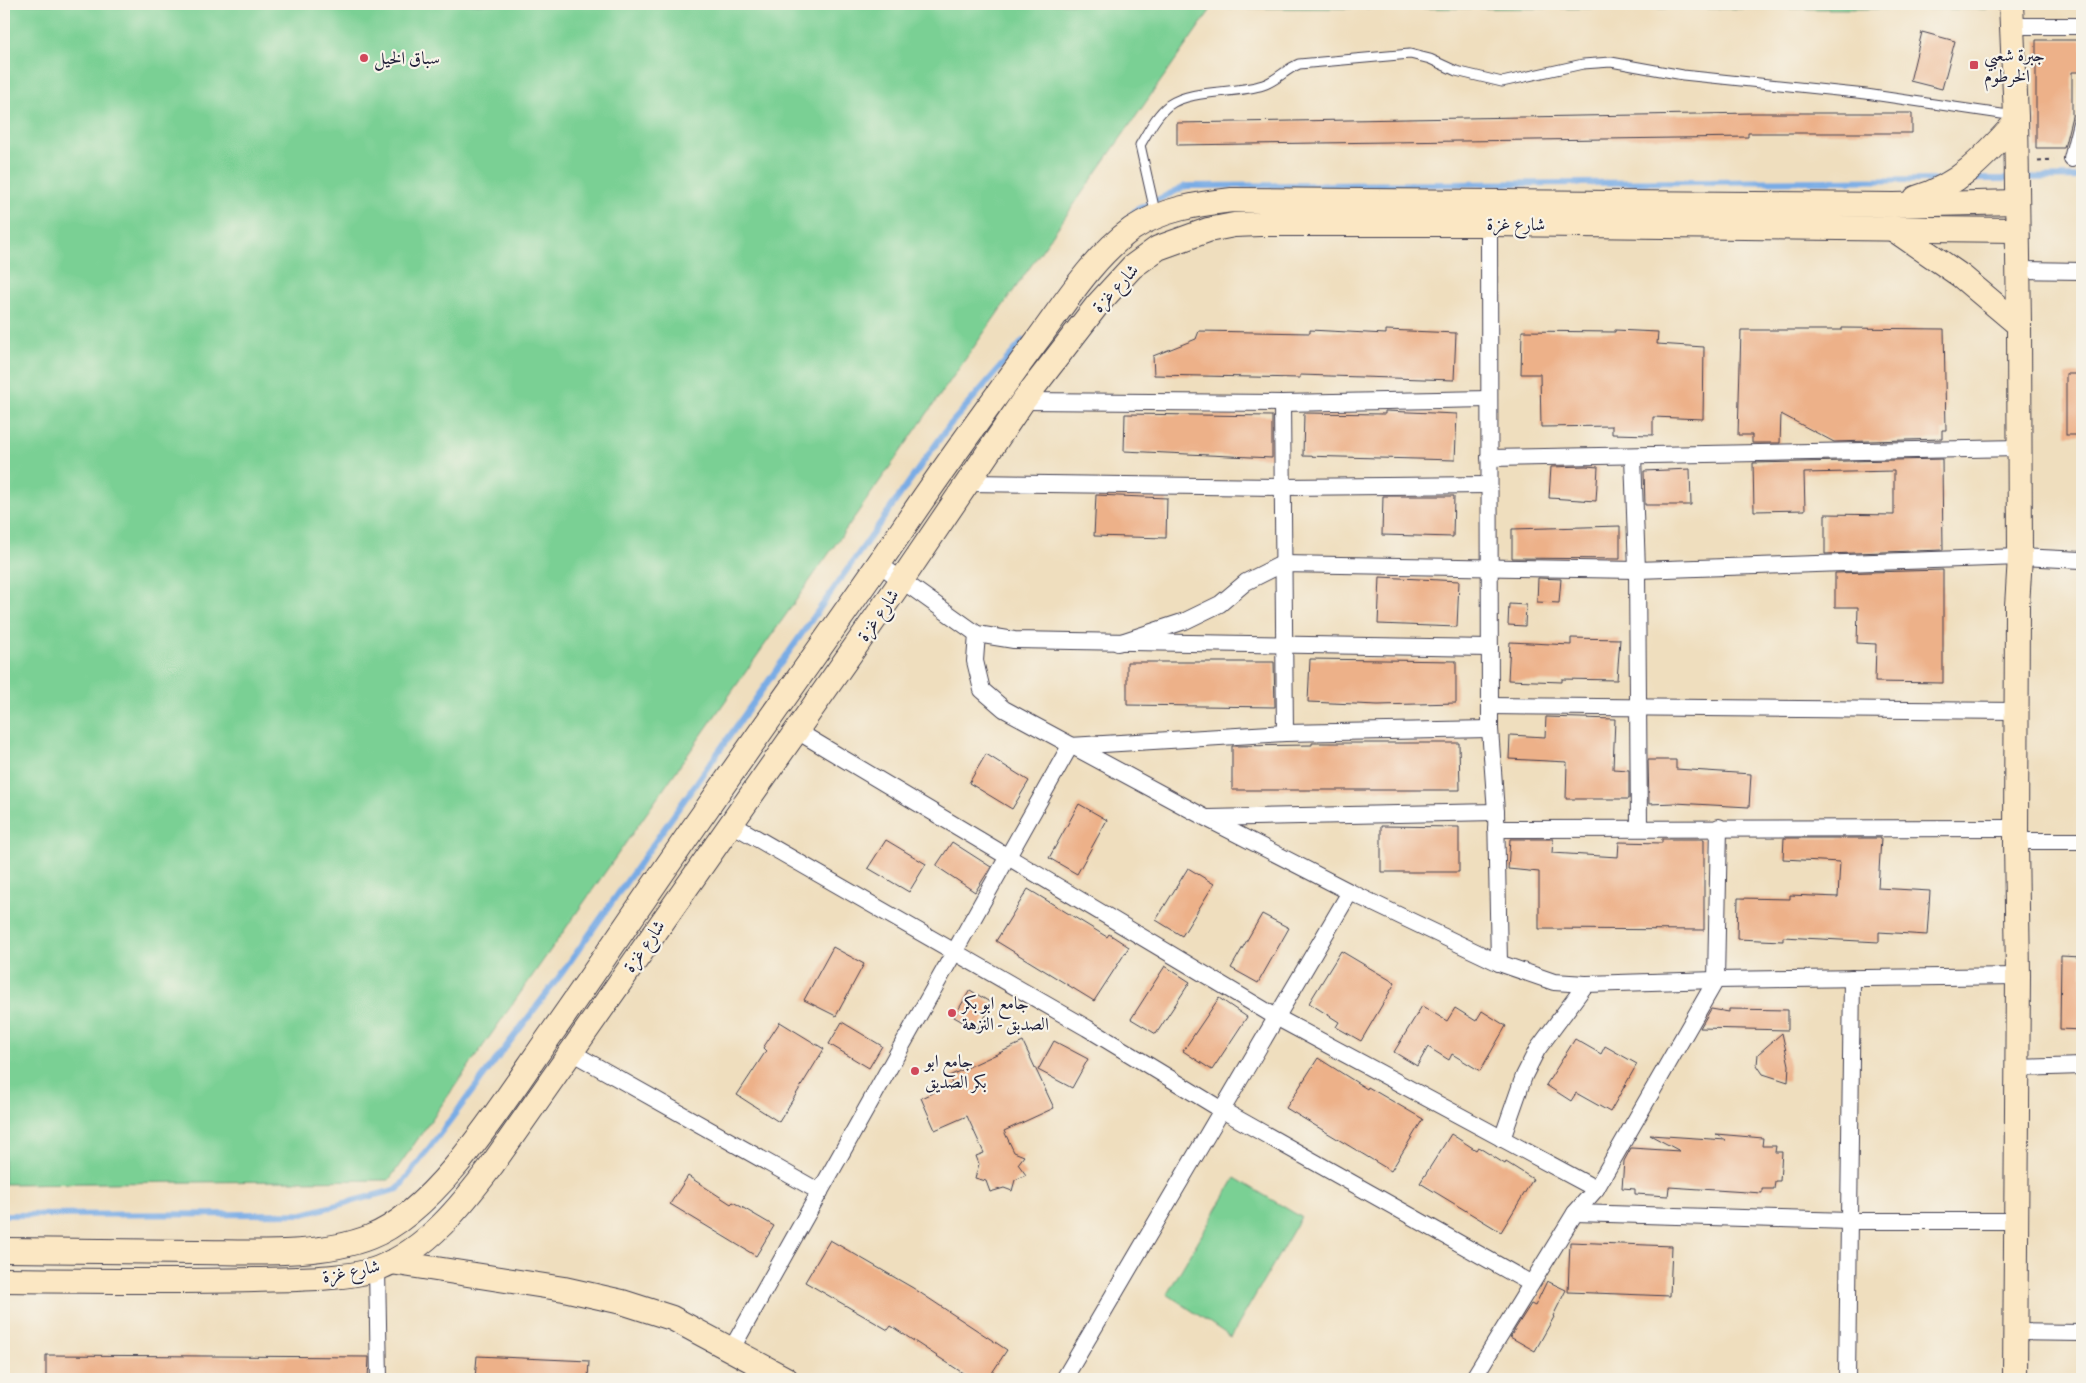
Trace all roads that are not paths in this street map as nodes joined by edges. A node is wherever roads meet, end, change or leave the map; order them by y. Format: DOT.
graph roads {
  1 [pos="2011,15"];
  2 [pos="2082,26"];
  3 [pos="2016,119"];
  4 [pos="2082,119"];
  5 [pos="2072,159"];
  6 [pos="2017,202"];
  7 [pos="1894,205"];
  8 [pos="1157,217"];
  9 [pos="1489,224"];
  10 [pos="1893,229"];
  11 [pos="2017,230"];
  12 [pos="2018,270"];
  13 [pos="2082,270"];
  14 [pos="2019,325"];
  15 [pos="1489,399"];
  16 [pos="1023,401"];
  17 [pos="1282,403"];
  18 [pos="2020,448"];
  19 [pos="1633,456"];
  20 [pos="1489,458"];
  21 [pos="968,483"];
  22 [pos="1489,486"];
  23 [pos="1283,487"];
  24 [pos="2020,557"];
  25 [pos="2082,560"];
  26 [pos="879,564"];
  27 [pos="1282,564"];
  28 [pos="1488,568"];
  29 [pos="1637,570"];
  30 [pos="902,581"];
  31 [pos="977,634"];
  32 [pos="1118,643"];
  33 [pos="1284,645"];
  34 [pos="1490,648"];
  35 [pos="1490,706"];
  36 [pos="1639,708"];
  37 [pos="2017,711"];
  38 [pos="1490,729"];
  39 [pos="797,730"];
  40 [pos="1285,733"];
  41 [pos="1070,746"];
  42 [pos="1496,812"];
  43 [pos="1206,818"];
  44 [pos="730,823"];
  45 [pos="1719,827"];
  46 [pos="1638,828"];
  47 [pos="1496,829"];
  48 [pos="2016,834"];
  49 [pos="2082,840"];
  50 [pos="1009,857"];
  51 [pos="1350,892"];
  52 [pos="955,952"];
  53 [pos="1499,963"];
  54 [pos="2018,976"];
  55 [pos="1852,978"];
  56 [pos="1716,980"];
  57 [pos="1586,984"];
  58 [pos="1276,1017"];
  59 [pos="571,1052"];
  60 [pos="2082,1066"];
  61 [pos="2018,1068"];
  62 [pos="1222,1110"];
  63 [pos="1502,1139"];
  64 [pos="1596,1189"];
  65 [pos="820,1192"];
  66 [pos="1576,1213"];
  67 [pos="1849,1221"];
  68 [pos="2017,1221"];
  69 [pos="4,1250"];
  70 [pos="384,1266"];
  71 [pos="4,1280"];
  72 [pos="1530,1283"];
  73 [pos="2015,1332"];
  74 [pos="2082,1333"];
  75 [pos="731,1350"];
  76 [pos="379,1379"];
  77 [pos="786,1379"];
  78 [pos="1064,1379"];
  79 [pos="1473,1379"];
  80 [pos="1847,1379"];
  81 [pos="2015,1379"];
  1 -- 2 [label="street"];
  1 -- 3 [label="main road"];
  3 -- 6 [label="main road"];
  3 -- 7 [label="main road"];
  3 -- 8 [label="lane"];
  4 -- 5 [label="street"];
  6 -- 7 [label="main road, شارع غزة"];
  6 -- 11 [label="main road"];
  7 -- 8 [label="main road, شارع غزة"];
  8 -- 26 [label="main road, شارع غزة"];
  9 -- 10 [label="main road, شارع غزة"];
  9 -- 15 [label="street"];
  9 -- 16 [label="main road, شارع غزة"];
  10 -- 11 [label="main road, شارع غزة"];
  10 -- 14 [label="main road"];
  11 -- 12 [label="main road"];
  12 -- 13 [label="street"];
  12 -- 14 [label="main road"];
  14 -- 18 [label="main road"];
  15 -- 17 [label="street"];
  15 -- 20 [label="street"];
  16 -- 17 [label="street"];
  16 -- 21 [label="main road, شارع غزة"];
  17 -- 23 [label="street"];
  18 -- 19 [label="street"];
  18 -- 24 [label="main road"];
  19 -- 20 [label="street"];
  19 -- 29 [label="street"];
  20 -- 22 [label="street"];
  21 -- 23 [label="street"];
  21 -- 30 [label="main road, شارع غزة"];
  22 -- 23 [label="street"];
  22 -- 28 [label="street"];
  23 -- 27 [label="street"];
  24 -- 25 [label="street"];
  24 -- 29 [label="street"];
  24 -- 37 [label="main road"];
  26 -- 30 [label="street"];
  26 -- 69 [label="main road, شارع غزة"];
  27 -- 28 [label="street"];
  27 -- 32 [label="street"];
  27 -- 33 [label="street"];
  28 -- 29 [label="street"];
  28 -- 34 [label="street"];
  29 -- 36 [label="street"];
  30 -- 31 [label="street"];
  30 -- 39 [label="main road, شارع غزة"];
  31 -- 32 [label="street"];
  31 -- 41 [label="street"];
  32 -- 33 [label="street"];
  33 -- 34 [label="street"];
  33 -- 40 [label="street"];
  34 -- 35 [label="street"];
  35 -- 36 [label="street"];
  35 -- 38 [label="street"];
  36 -- 37 [label="street"];
  36 -- 46 [label="street"];
  37 -- 48 [label="main road"];
  38 -- 40 [label="street"];
  38 -- 42 [label="street"];
  39 -- 44 [label="main road, شارع غزة"];
  39 -- 50 [label="street"];
  40 -- 41 [label="street"];
  41 -- 43 [label="street"];
  41 -- 50 [label="street"];
  42 -- 43 [label="street"];
  42 -- 47 [label="street"];
  43 -- 51 [label="street"];
  44 -- 52 [label="street"];
  44 -- 59 [label="main road, شارع غزة"];
  45 -- 46 [label="street"];
  45 -- 48 [label="street"];
  45 -- 56 [label="street"];
  46 -- 47 [label="street"];
  47 -- 53 [label="street"];
  48 -- 49 [label="street"];
  48 -- 54 [label="main road"];
  50 -- 52 [label="street"];
  50 -- 58 [label="street"];
  51 -- 53 [label="street"];
  51 -- 58 [label="street"];
  52 -- 62 [label="street"];
  52 -- 65 [label="street"];
  53 -- 57 [label="street"];
  54 -- 55 [label="street"];
  54 -- 61 [label="main road"];
  55 -- 56 [label="street"];
  55 -- 67 [label="street"];
  56 -- 57 [label="street"];
  56 -- 64 [label="street"];
  57 -- 63 [label="street"];
  58 -- 62 [label="street"];
  58 -- 63 [label="street"];
  59 -- 65 [label="street"];
  59 -- 70 [label="main road, شارع غزة"];
  60 -- 61 [label="street"];
  61 -- 68 [label="main road"];
  62 -- 72 [label="street"];
  62 -- 78 [label="street"];
  63 -- 64 [label="street"];
  64 -- 66 [label="street"];
  65 -- 75 [label="street"];
  66 -- 67 [label="street"];
  66 -- 72 [label="street"];
  67 -- 68 [label="street"];
  67 -- 80 [label="street"];
  68 -- 73 [label="main road"];
  70 -- 71 [label="main road, شارع غزة"];
  70 -- 75 [label="main road"];
  70 -- 76 [label="street"];
  72 -- 79 [label="street"];
  73 -- 74 [label="street"];
  73 -- 81 [label="main road"];
  75 -- 77 [label="main road"];
}
